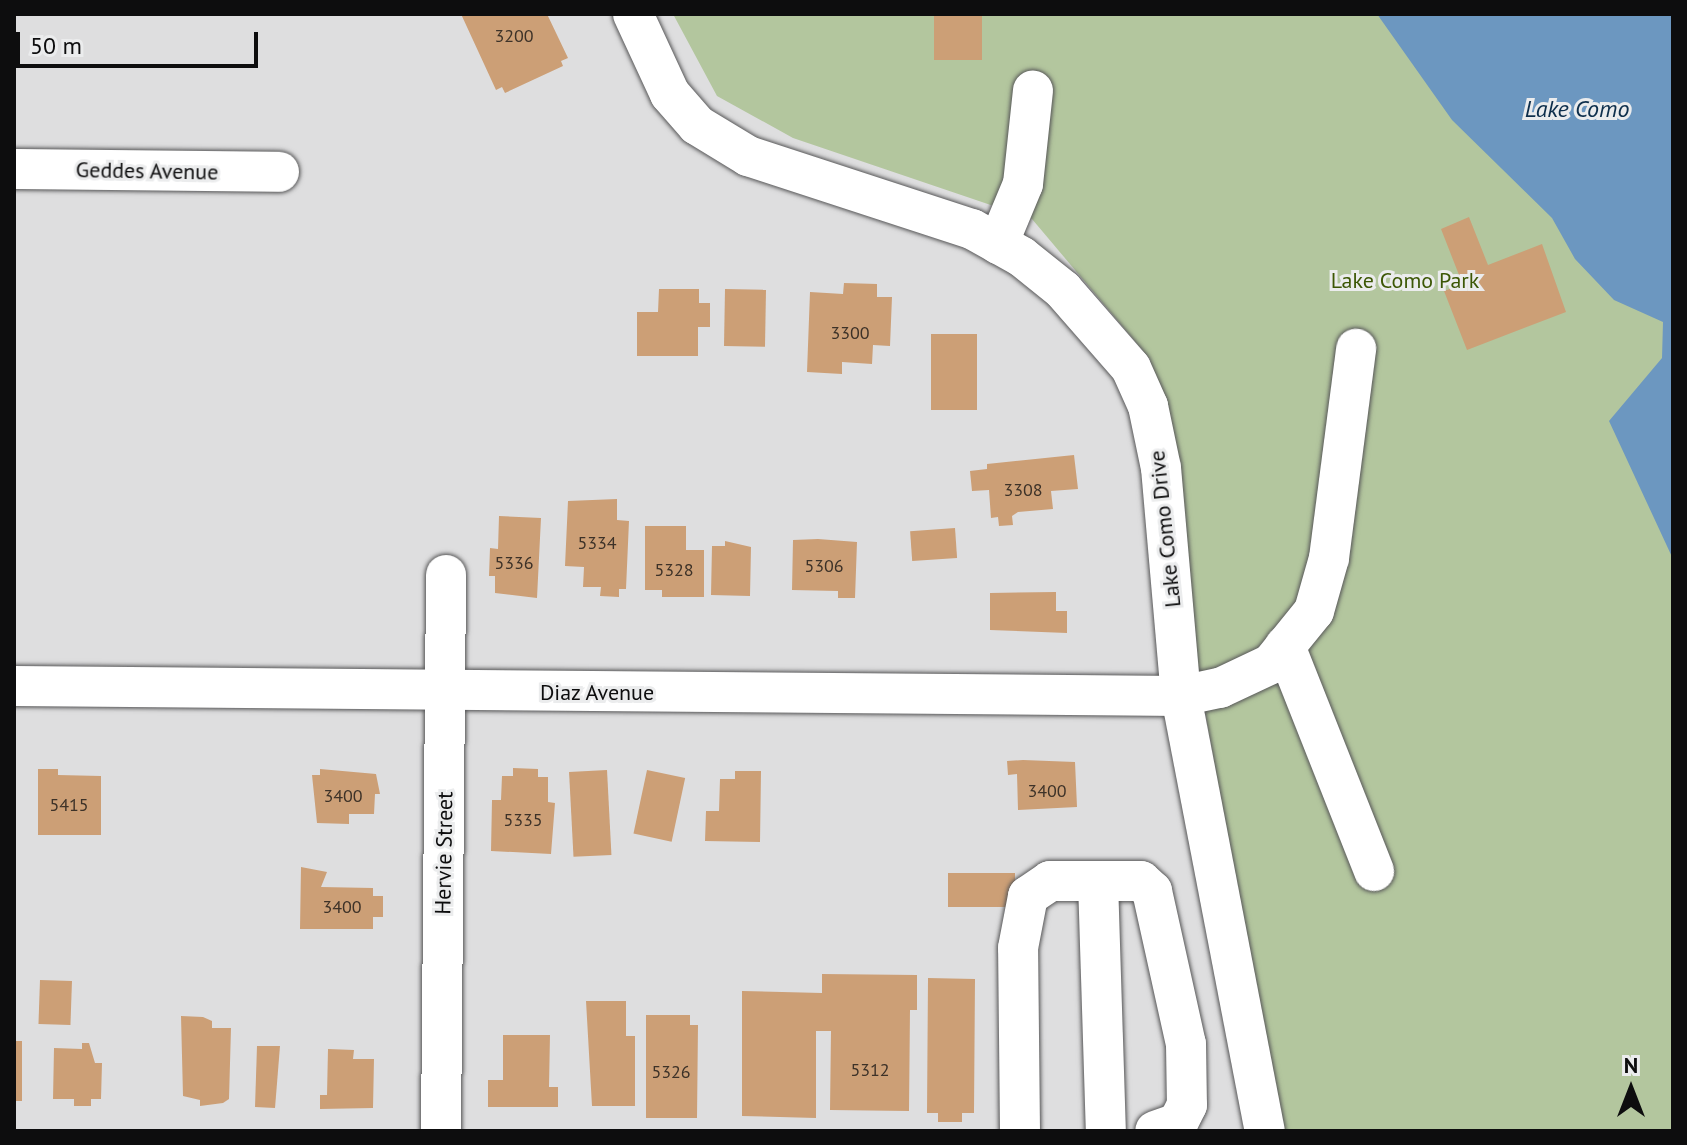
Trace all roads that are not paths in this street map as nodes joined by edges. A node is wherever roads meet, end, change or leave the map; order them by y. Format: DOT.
graph roads {
  1 [pos="633,14"];
  2 [pos="1033,91"];
  3 [pos="14,169"];
  4 [pos="279,172"];
  5 [pos="998,244"];
  6 [pos="1356,349"];
  7 [pos="446,575"];
  8 [pos="1285,646"];
  9 [pos="14,686"];
  10 [pos="445,692"];
  11 [pos="1181,696"];
  12 [pos="1374,871"];
  13 [pos="1098,881"];
  14 [pos="441,1131"];
  15 [pos="1020,1131"];
  16 [pos="1106,1131"];
  17 [pos="1155,1131"];
  18 [pos="1265,1131"];
  1 -- 5 [label="street, Lake Como Drive"];
  2 -- 5 [label="street"];
  3 -- 4 [label="street, Geddes Avenue"];
  5 -- 11 [label="street, Lake Como Drive"];
  6 -- 8 [label="street, Diaz Avenue"];
  7 -- 10 [label="street, Hervie Street"];
  8 -- 11 [label="street, Diaz Avenue"];
  8 -- 12 [label="street"];
  9 -- 10 [label="street, Diaz Avenue"];
  10 -- 11 [label="street, Diaz Avenue"];
  10 -- 14 [label="street, Hervie Street"];
  11 -- 18 [label="street, Lake Como Drive"];
  13 -- 15 [label="street"];
  13 -- 16 [label="street"];
  13 -- 17 [label="street"];
}
